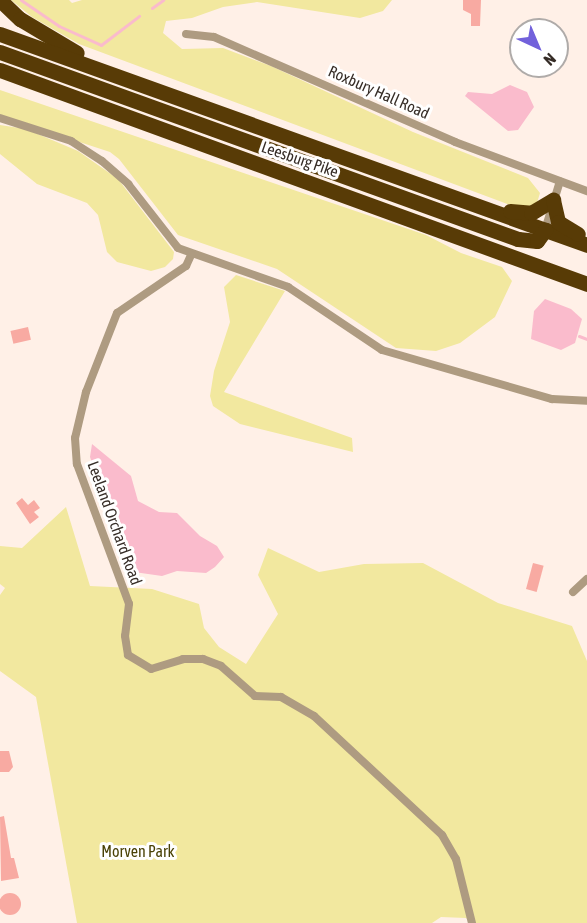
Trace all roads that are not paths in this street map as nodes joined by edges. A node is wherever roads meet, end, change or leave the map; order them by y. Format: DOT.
graph roads {
  1 [pos="0,0"];
  2 [pos="0,34"];
  3 [pos="186,34"];
  4 [pos="0,52"];
  5 [pos="0,70"];
  6 [pos="224,113"];
  7 [pos="0,118"];
  8 [pos="560,181"];
  9 [pos="587,191"];
  10 [pos="553,200"];
  11 [pos="480,206"];
  12 [pos="545,230"];
  13 [pos="587,239"];
  14 [pos="587,245"];
  15 [pos="191,255"];
  16 [pos="587,284"];
  17 [pos="587,401"];
  18 [pos="587,579"];
  19 [pos="573,592"];
  20 [pos="472,923"];
  1 -- 6 [label="highway"];
  2 -- 6 [label="highway, Leesburg Pike"];
  3 -- 8 [label="street, Roxbury Hall Road"];
  4 -- 12 [label="highway"];
  5 -- 16 [label="highway, Leesburg Pike"];
  6 -- 11 [label="highway, Leesburg Pike"];
  7 -- 15 [label="street"];
  8 -- 9 [label="street, Roxbury Hall Road"];
  8 -- 10 [label="street"];
  10 -- 11 [label="highway"];
  10 -- 12 [label="street"];
  10 -- 13 [label="highway"];
  11 -- 12 [label="highway, Leesburg Pike"];
  12 -- 14 [label="highway, Leesburg Pike"];
  15 -- 17 [label="street"];
  15 -- 20 [label="street, Leeland Orchard Road"];
  18 -- 19 [label="street"];
}
